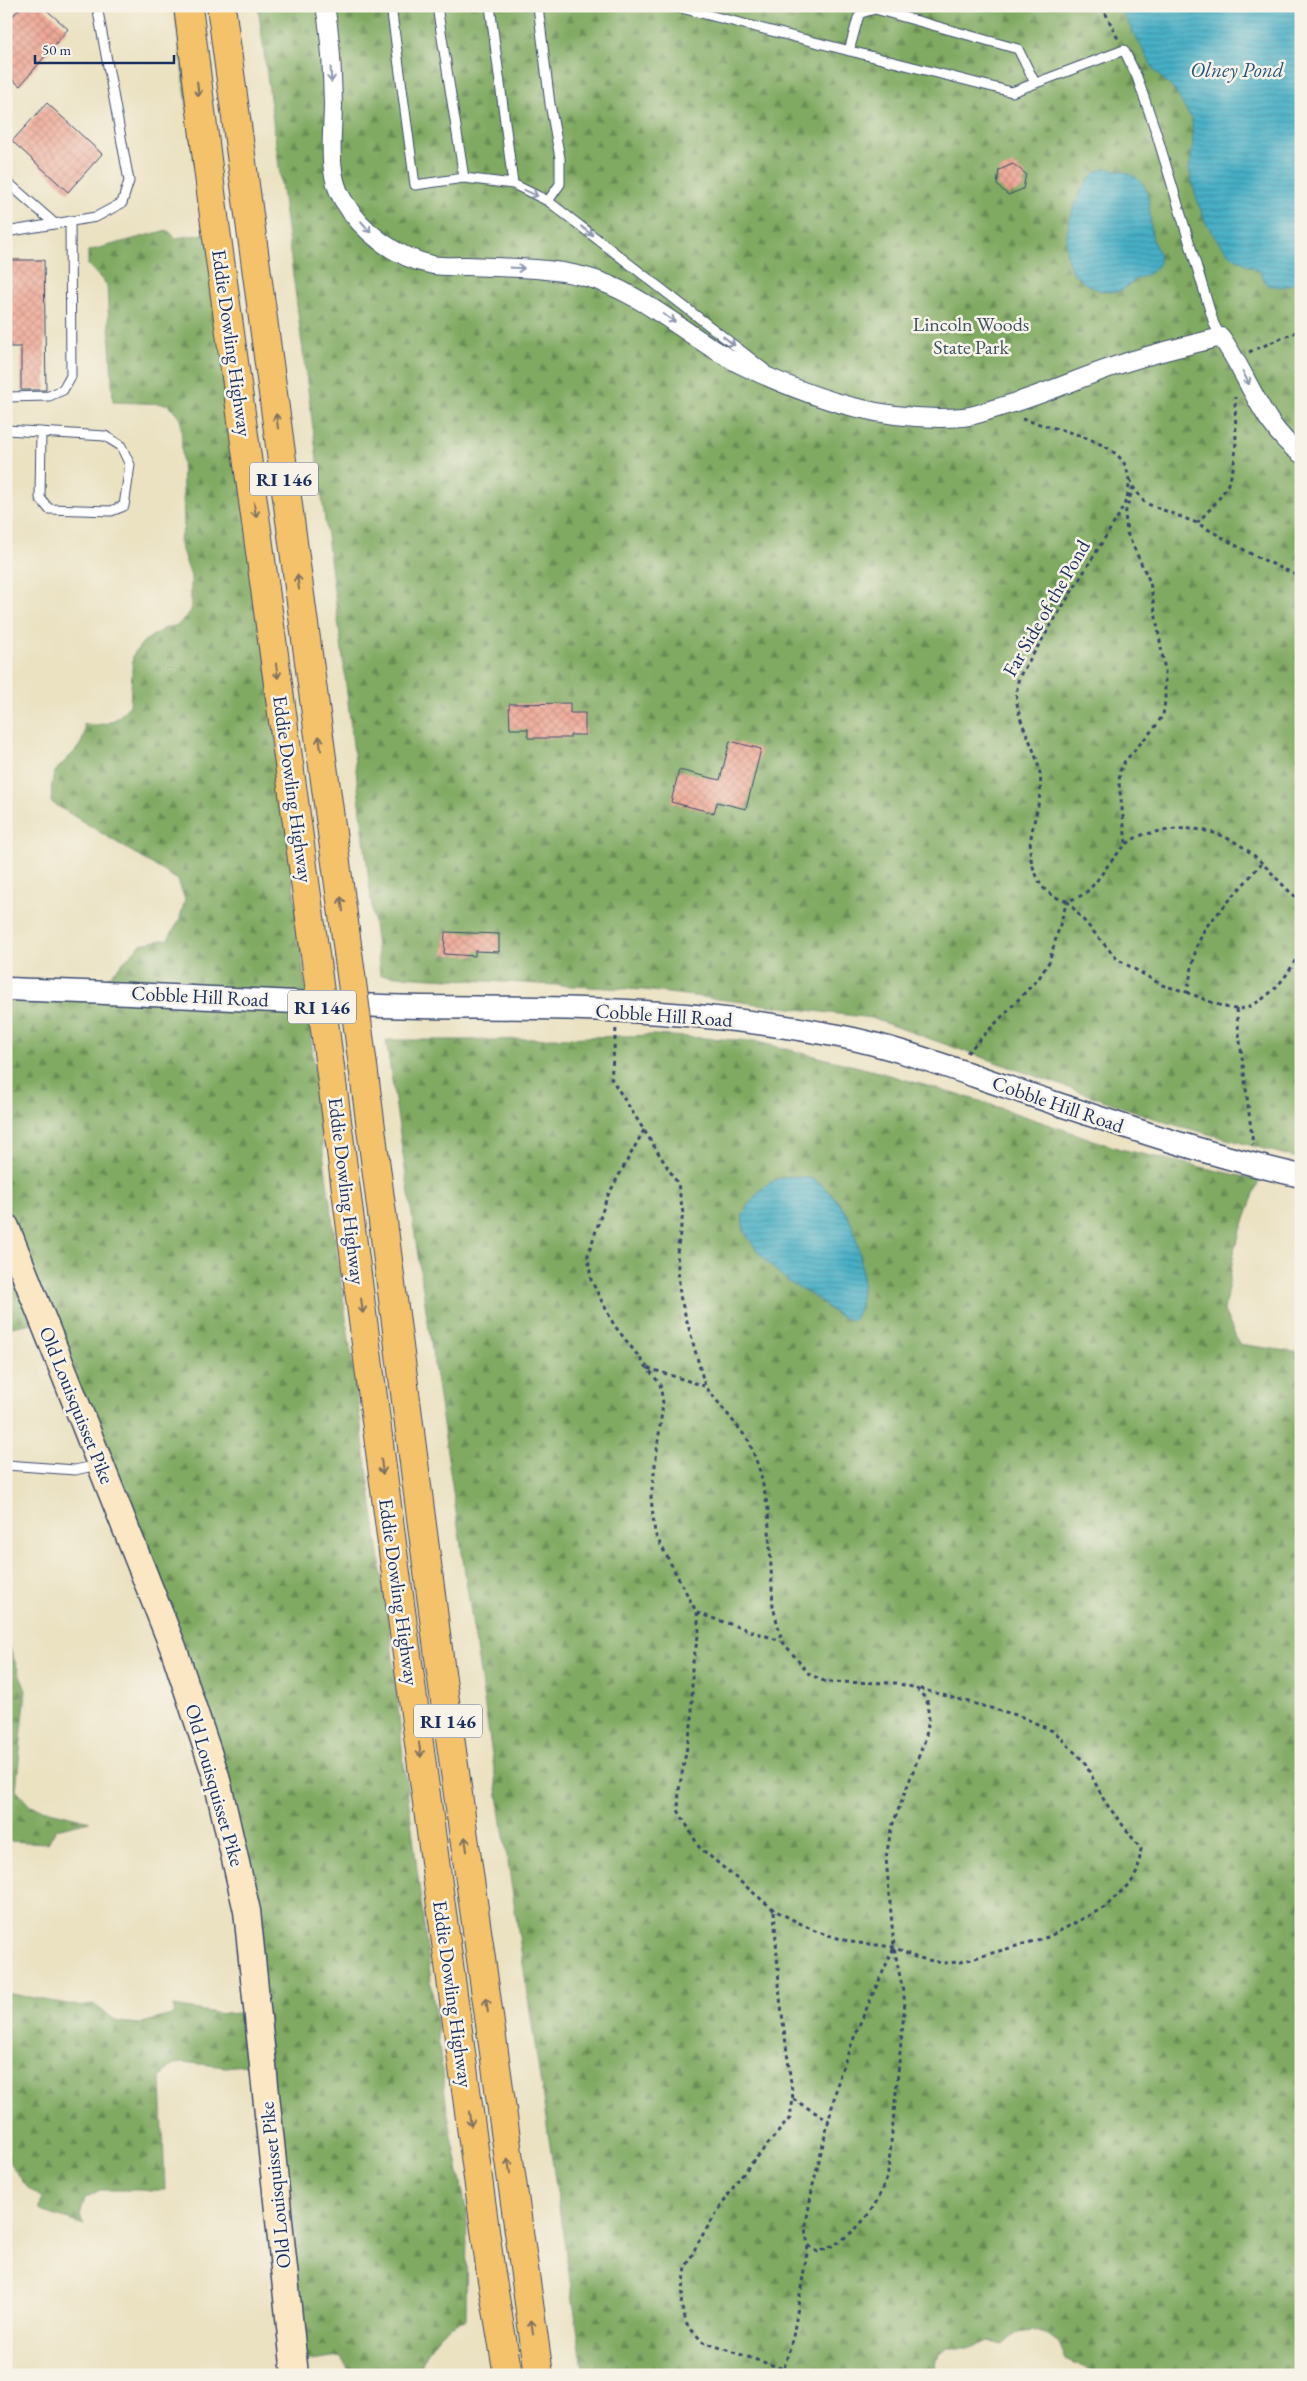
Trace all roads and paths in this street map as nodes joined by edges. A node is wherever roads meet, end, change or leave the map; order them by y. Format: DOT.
graph roads {
  1 [pos="96,6"];
  2 [pos="188,6"];
  3 [pos="221,6"];
  4 [pos="325,6"];
  5 [pos="391,6"];
  6 [pos="437,6"];
  7 [pos="490,6"];
  8 [pos="538,6"];
  9 [pos="674,6"];
  10 [pos="1102,6"];
  11 [pos="1124,50"];
  12 [pos="849,51"];
  13 [pos="1035,83"];
  14 [pos="464,178"];
  15 [pos="6,181"];
  16 [pos="513,184"];
  17 [pos="548,201"];
  18 [pos="70,221"];
  19 [pos="55,224"];
  20 [pos="6,232"];
  21 [pos="1301,330"];
  22 [pos="1221,337"];
  23 [pos="1236,358"];
  24 [pos="787,386"];
  25 [pos="6,397"];
  26 [pos="1017,418"];
  27 [pos="6,430"];
  28 [pos="41,432"];
  29 [pos="1301,454"];
  30 [pos="1129,476"];
  31 [pos="1133,487"];
  32 [pos="1197,523"];
  33 [pos="1301,577"];
  34 [pos="1126,843"];
  35 [pos="1262,863"];
  36 [pos="1067,901"];
  37 [pos="1301,901"];
  38 [pos="1301,942"];
  39 [pos="6,989"];
  40 [pos="1187,992"];
  41 [pos="1236,1010"];
  42 [pos="617,1011"];
  43 [pos="952,1068"];
  44 [pos="644,1130"];
  45 [pos="1255,1165"];
  46 [pos="1301,1176"];
  47 [pos="6,1227"];
  48 [pos="647,1368"];
  49 [pos="705,1386"];
  50 [pos="6,1465"];
  51 [pos="101,1465"];
  52 [pos="697,1614"];
  53 [pos="782,1641"];
  54 [pos="916,1688"];
  55 [pos="774,1910"];
  56 [pos="894,1946"];
  57 [pos="793,2099"];
  58 [pos="829,2121"];
  59 [pos="808,2245"];
  60 [pos="784,2369"];
  61 [pos="296,2375"];
  62 [pos="508,2375"];
  63 [pos="539,2375"];
  64 [pos="782,2375"];
  1 -- 18 [label="lane"];
  2 -- 62 [label="highway, Eddie Dowling Highway / RI 146, one-way, bridge"];
  63 -- 3 [label="highway, Eddie Dowling Highway / RI 146, one-way, bridge"];
  4 -- 24 [label="street, one-way"];
  5 -- 14 [label="lane"];
  6 -- 14 [label="lane"];
  7 -- 16 [label="lane"];
  8 -- 17 [label="lane"];
  9 -- 12 [label="lane"];
  10 -- 11 [label="path"];
  11 -- 13 [label="lane"];
  11 -- 22 [label="lane"];
  12 -- 13 [label="lane"];
  12 -- 13 [label="lane"];
  14 -- 16 [label="lane"];
  15 -- 19 [label="lane"];
  16 -- 17 [label="lane, one-way"];
  17 -- 24 [label="lane, one-way"];
  18 -- 19 [label="lane"];
  18 -- 25 [label="lane"];
  19 -- 20 [label="lane"];
  21 -- 23 [label="path"];
  22 -- 23 [label="street"];
  22 -- 24 [label="street"];
  23 -- 29 [label="street, one-way"];
  23 -- 32 [label="path"];
  26 -- 30 [label="path"];
  27 -- 28 [label="lane"];
  28 -- 28 [label="lane"];
  30 -- 31 [label="path"];
  30 -- 36 [label="path, Far Side of the Pond"];
  31 -- 32 [label="path"];
  31 -- 34 [label="path"];
  32 -- 33 [label="path"];
  34 -- 35 [label="path"];
  34 -- 36 [label="path"];
  35 -- 37 [label="path"];
  35 -- 40 [label="path"];
  36 -- 40 [label="path"];
  36 -- 43 [label="path"];
  38 -- 41 [label="path"];
  39 -- 42 [label="street, Cobble Hill Road"];
  40 -- 41 [label="path"];
  41 -- 45 [label="path"];
  42 -- 43 [label="street, Cobble Hill Road"];
  42 -- 44 [label="path"];
  43 -- 45 [label="street, Cobble Hill Road"];
  44 -- 48 [label="path"];
  44 -- 49 [label="path"];
  45 -- 46 [label="street, Cobble Hill Road"];
  47 -- 51 [label="main road, Old Louisquisset Pike"];
  48 -- 49 [label="path"];
  48 -- 52 [label="path"];
  49 -- 53 [label="path"];
  50 -- 51 [label="lane"];
  51 -- 61 [label="main road, Old Louisquisset Pike"];
  52 -- 53 [label="path"];
  52 -- 55 [label="path"];
  53 -- 54 [label="path"];
  54 -- 56 [label="path"];
  54 -- 56 [label="path"];
  55 -- 56 [label="path"];
  55 -- 57 [label="path"];
  56 -- 58 [label="path"];
  56 -- 59 [label="path"];
  57 -- 58 [label="path"];
  57 -- 60 [label="path"];
  58 -- 59 [label="path"];
  59 -- 60 [label="path"];
  60 -- 64 [label="path"];
}
